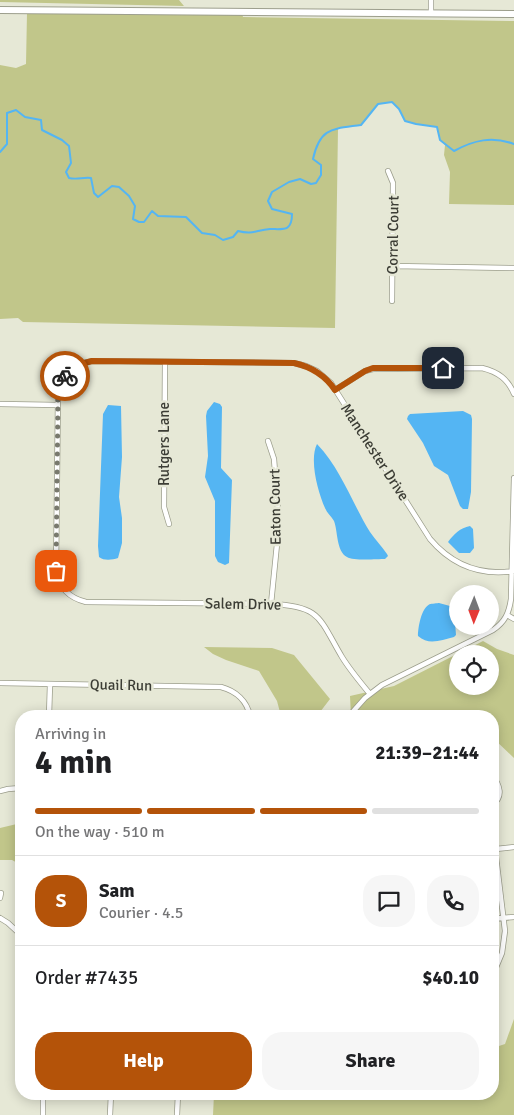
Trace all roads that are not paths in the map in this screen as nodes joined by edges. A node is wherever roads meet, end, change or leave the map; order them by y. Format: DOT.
graph roads {
  1 [pos="431,0"];
  2 [pos="0,10"];
  3 [pos="431,13"];
  4 [pos="514,14"];
  5 [pos="388,171"];
  6 [pos="393,266"];
  7 [pos="514,268"];
  8 [pos="392,301"];
  9 [pos="165,362"];
  10 [pos="335,390"];
  11 [pos="514,394"];
  12 [pos="0,404"];
  13 [pos="58,405"];
  14 [pos="268,441"];
  15 [pos="514,478"];
  16 [pos="170,524"];
  17 [pos="513,572"];
  18 [pos="271,604"];
  19 [pos="507,615"];
  20 [pos="514,619"];
  21 [pos="0,684"];
  22 [pos="50,684"];
  23 [pos="370,694"];
  24 [pos="49,710"];
  25 [pos="248,710"];
  26 [pos="355,710"];
  27 [pos="15,788"];
  28 [pos="0,791"];
  29 [pos="514,847"];
  30 [pos="499,849"];
  31 [pos="499,875"];
  32 [pos="514,917"];
  33 [pos="0,918"];
  34 [pos="499,918"];
  35 [pos="504,918"];
  36 [pos="15,929"];
  37 [pos="499,960"];
  38 [pos="43,1100"];
  39 [pos="111,1100"];
  40 [pos="178,1100"];
  41 [pos="43,1115"];
  42 [pos="110,1115"];
  43 [pos="177,1115"];
  1 -- 3 [label="street"];
  2 -- 3 [label="street"];
  3 -- 4 [label="street"];
  5 -- 6 [label="street, Corral Court"];
  6 -- 7 [label="street"];
  6 -- 8 [label="street, Corral Court"];
  9 -- 10 [label="street, Manchester Drive"];
  9 -- 13 [label="street, Manchester Drive"];
  9 -- 16 [label="street, Rutgers Lane"];
  10 -- 11 [label="street"];
  10 -- 17 [label="street, Manchester Drive"];
  12 -- 13 [label="street"];
  13 -- 18 [label="street, Salem Drive"];
  14 -- 18 [label="street, Eaton Court"];
  15 -- 17 [label="street"];
  17 -- 19 [label="street"];
  18 -- 23 [label="street, Salem Drive"];
  19 -- 20 [label="street"];
  19 -- 23 [label="street"];
  21 -- 22 [label="street, Quail Run"];
  22 -- 24 [label="street"];
  22 -- 25 [label="street, Quail Run"];
  23 -- 26 [label="street"];
  27 -- 28 [label="street"];
  29 -- 30 [label="street"];
  31 -- 35 [label="street"];
  32 -- 35 [label="street"];
  33 -- 36 [label="street"];
  34 -- 35 [label="street"];
  35 -- 37 [label="street"];
  38 -- 41 [label="street"];
  39 -- 42 [label="street"];
  40 -- 43 [label="street"];
}
